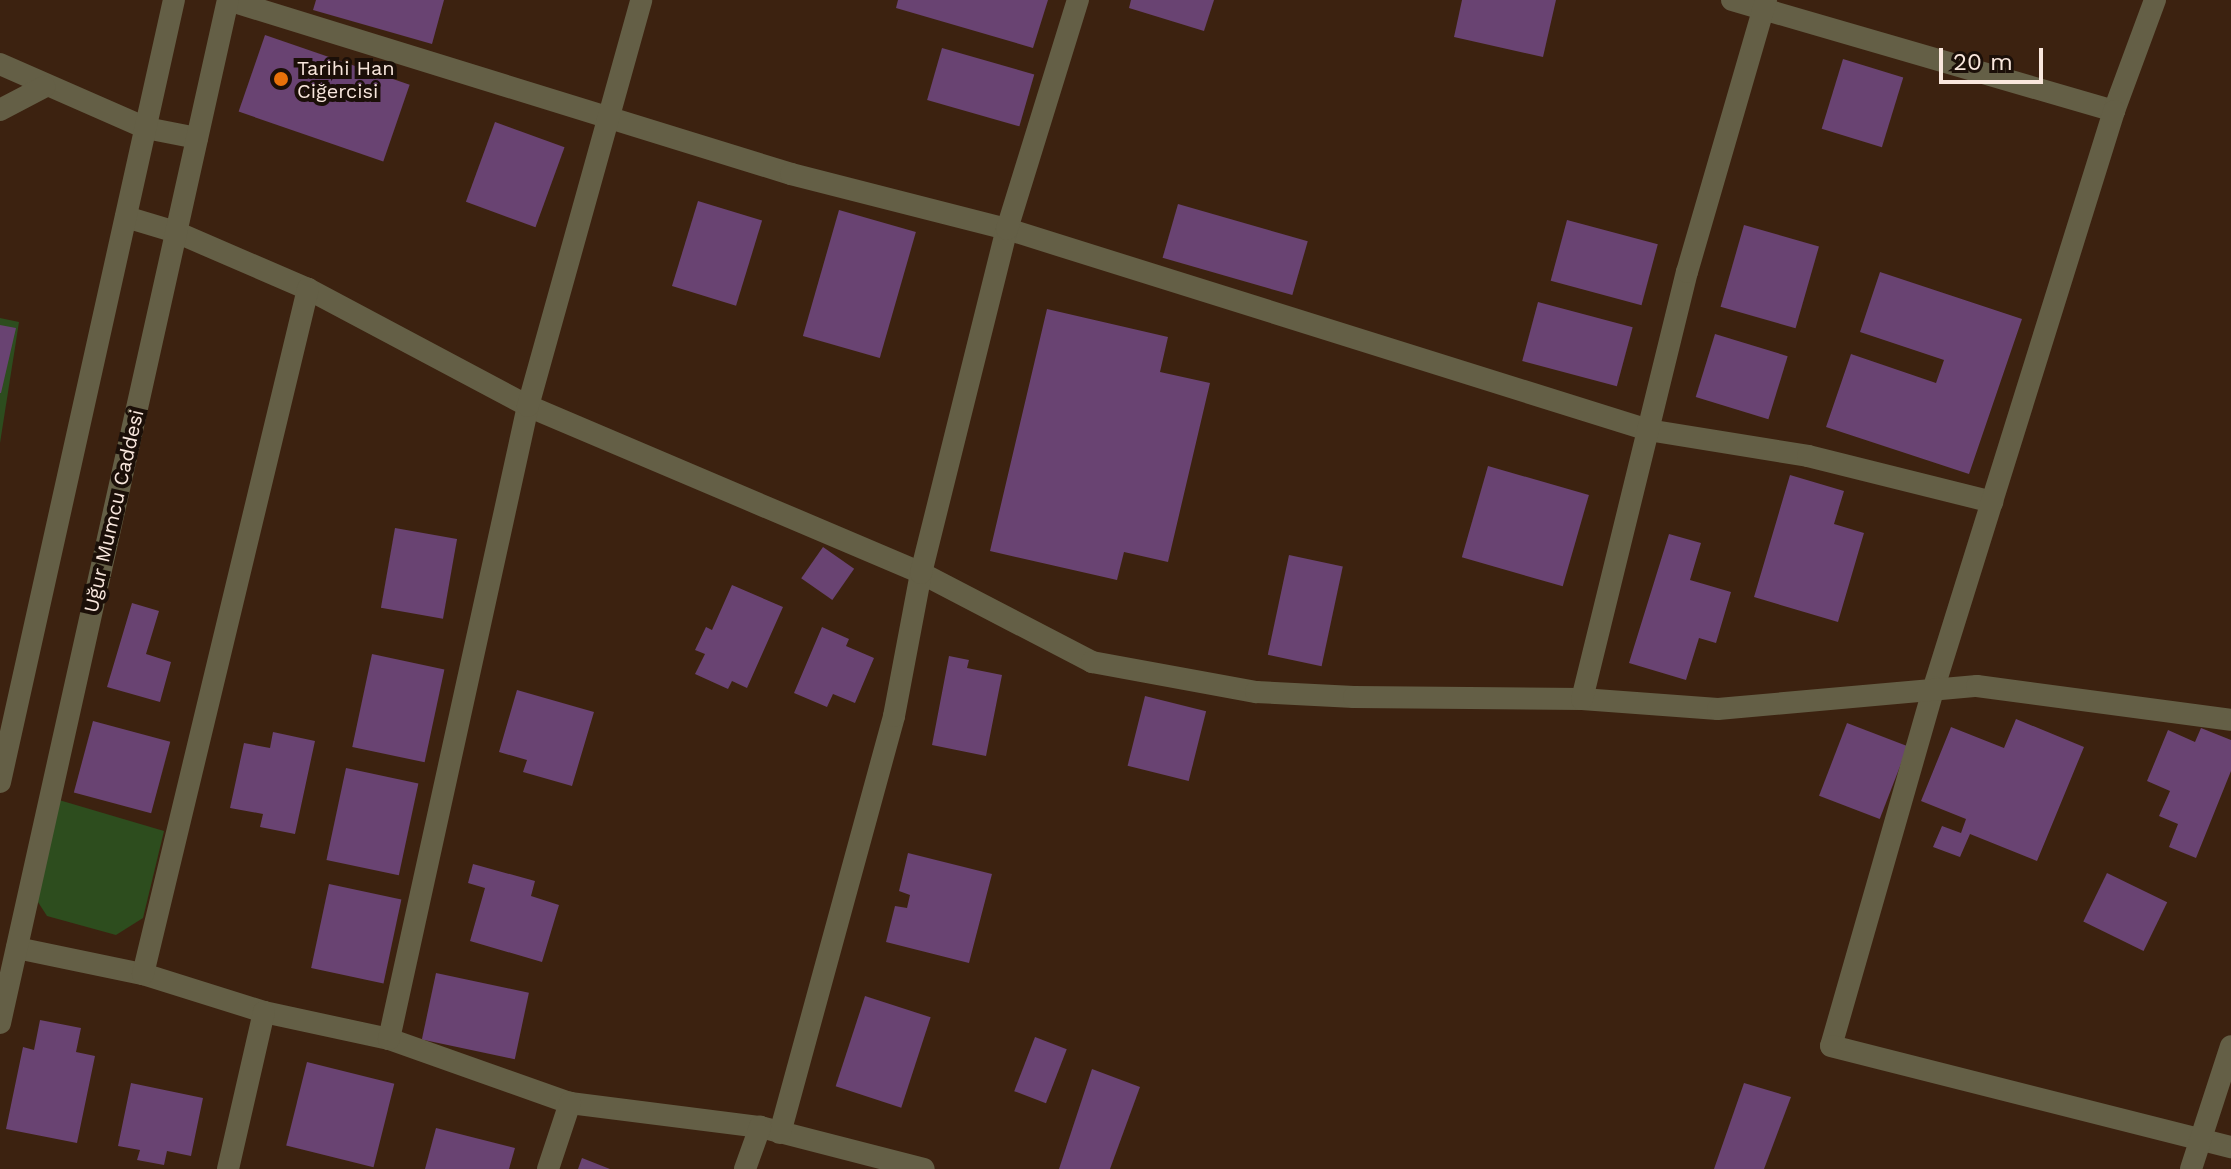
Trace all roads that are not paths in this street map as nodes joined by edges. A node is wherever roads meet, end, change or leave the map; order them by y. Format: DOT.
graph roads {
  1 [pos="174,0"];
  2 [pos="228,0"];
  3 [pos="641,0"];
  4 [pos="1078,0"];
  5 [pos="1732,0"];
  6 [pos="2155,0"];
  7 [pos="1765,5"];
  8 [pos="0,64"];
  9 [pos="44,87"];
  10 [pos="0,110"];
  11 [pos="2114,111"];
  12 [pos="608,118"];
  13 [pos="146,128"];
  14 [pos="197,138"];
  15 [pos="126,217"];
  16 [pos="1007,229"];
  17 [pos="176,232"];
  18 [pos="308,289"];
  19 [pos="528,406"];
  20 [pos="1648,430"];
  21 [pos="1992,502"];
  22 [pos="921,573"];
  23 [pos="1934,687"];
  24 [pos="1582,699"];
  25 [pos="2231,720"];
  26 [pos="0,782"];
  27 [pos="17,948"];
  28 [pos="143,974"];
  29 [pos="264,1012"];
  30 [pos="0,1023"];
  31 [pos="389,1039"];
  32 [pos="2231,1046"];
  33 [pos="570,1103"];
  34 [pos="770,1130"];
  35 [pos="2200,1141"];
  36 [pos="2231,1147"];
  37 [pos="228,1169"];
  38 [pos="548,1169"];
  39 [pos="745,1169"];
  40 [pos="924,1169"];
  41 [pos="2191,1169"];
  1 -- 13 [label="street"];
  2 -- 12 [label="street"];
  2 -- 14 [label="street, Uğur Mumcu Caddesi"];
  3 -- 12 [label="street"];
  4 -- 16 [label="street"];
  5 -- 7 [label="street"];
  6 -- 11 [label="street"];
  7 -- 11 [label="street"];
  7 -- 20 [label="street"];
  8 -- 9 [label="street"];
  9 -- 10 [label="street"];
  9 -- 13 [label="street"];
  11 -- 21 [label="street"];
  12 -- 16 [label="street"];
  12 -- 19 [label="street"];
  13 -- 14 [label="street"];
  13 -- 15 [label="street"];
  14 -- 17 [label="street, Uğur Mumcu Caddesi"];
  15 -- 17 [label="street"];
  15 -- 26 [label="street"];
  16 -- 20 [label="street"];
  16 -- 22 [label="street"];
  17 -- 18 [label="street"];
  17 -- 27 [label="street, Uğur Mumcu Caddesi"];
  18 -- 19 [label="street"];
  18 -- 28 [label="street"];
  19 -- 22 [label="street"];
  19 -- 31 [label="street"];
  20 -- 21 [label="street"];
  20 -- 24 [label="street"];
  21 -- 23 [label="street"];
  22 -- 24 [label="street"];
  22 -- 34 [label="street"];
  23 -- 24 [label="street"];
  23 -- 25 [label="street"];
  23 -- 35 [label="street"];
  27 -- 28 [label="street"];
  27 -- 30 [label="street, Uğur Mumcu Caddesi"];
  28 -- 29 [label="street"];
  29 -- 31 [label="street"];
  29 -- 37 [label="street"];
  31 -- 33 [label="street"];
  32 -- 35 [label="street"];
  33 -- 34 [label="street"];
  33 -- 38 [label="street"];
  34 -- 39 [label="street"];
  34 -- 40 [label="street"];
  35 -- 36 [label="street"];
  35 -- 41 [label="street"];
}
